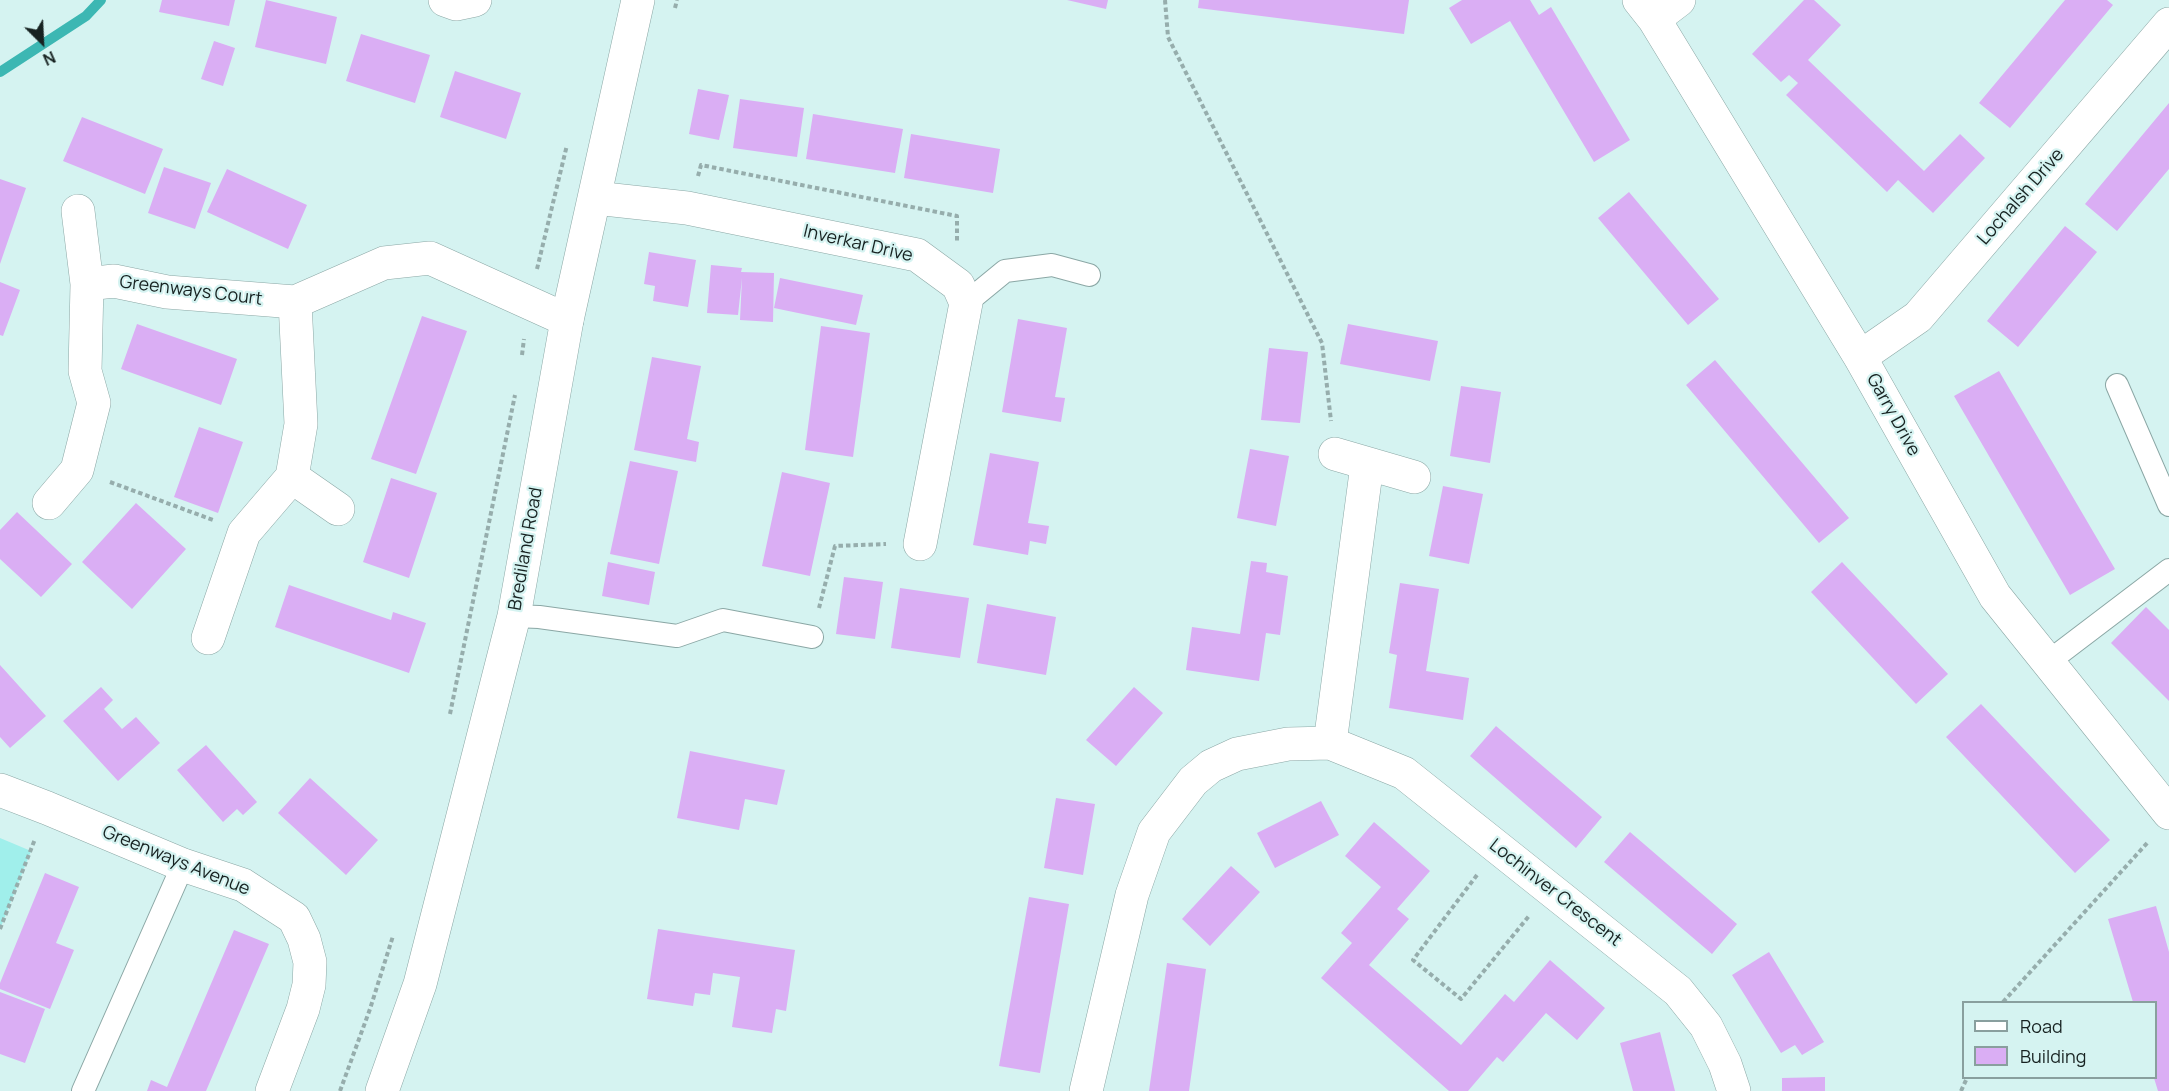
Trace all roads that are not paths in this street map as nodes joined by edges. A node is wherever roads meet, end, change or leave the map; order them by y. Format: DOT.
graph roads {
  1 [pos="444,0"];
  2 [pos="476,0"];
  3 [pos="638,0"];
  4 [pos="1657,6"];
  5 [pos="2169,24"];
  6 [pos="595,198"];
  7 [pos="78,211"];
  8 [pos="1089,275"];
  9 [pos="87,284"];
  10 [pos="295,302"];
  11 [pos="966,303"];
  12 [pos="567,320"];
  13 [pos="1860,357"];
  14 [pos="2117,385"];
  15 [pos="1335,454"];
  16 [pos="1367,465"];
  17 [pos="292,477"];
  18 [pos="1414,477"];
  19 [pos="49,503"];
  20 [pos="2169,505"];
  21 [pos="338,508"];
  22 [pos="920,544"];
  23 [pos="2169,570"];
  24 [pos="514,616"];
  25 [pos="812,637"];
  26 [pos="208,638"];
  27 [pos="2048,662"];
  28 [pos="1330,743"];
  29 [pos="0,790"];
  30 [pos="2161,825"];
  31 [pos="183,865"];
  32 [pos="83,1091"];
  33 [pos="272,1091"];
  34 [pos="382,1091"];
  35 [pos="1086,1091"];
  36 [pos="1734,1091"];
  1 -- 2 [label="street"];
  3 -- 6 [label="street, Brediland Road"];
  4 -- 13 [label="street, Garry Drive"];
  5 -- 13 [label="street, Lochalsh Drive"];
  6 -- 11 [label="street, Inverkar Drive"];
  6 -- 12 [label="street, Brediland Road"];
  7 -- 9 [label="street"];
  8 -- 11 [label="lane"];
  9 -- 10 [label="street, Greenways Court"];
  9 -- 19 [label="street"];
  10 -- 12 [label="street, Greenways Court"];
  10 -- 17 [label="street"];
  11 -- 22 [label="street"];
  12 -- 24 [label="street, Brediland Road"];
  13 -- 27 [label="street, Garry Drive"];
  14 -- 20 [label="lane"];
  15 -- 16 [label="street"];
  16 -- 18 [label="street"];
  16 -- 28 [label="street"];
  17 -- 21 [label="street"];
  17 -- 26 [label="street"];
  23 -- 27 [label="lane"];
  24 -- 25 [label="lane"];
  24 -- 34 [label="street, Brediland Road"];
  27 -- 30 [label="street, Garry Drive"];
  28 -- 35 [label="street, Lochinver Crescent"];
  28 -- 36 [label="street, Lochinver Crescent"];
  29 -- 31 [label="street, Greenways Avenue"];
  31 -- 32 [label="lane"];
  31 -- 33 [label="street, Greenways Avenue"];
}
